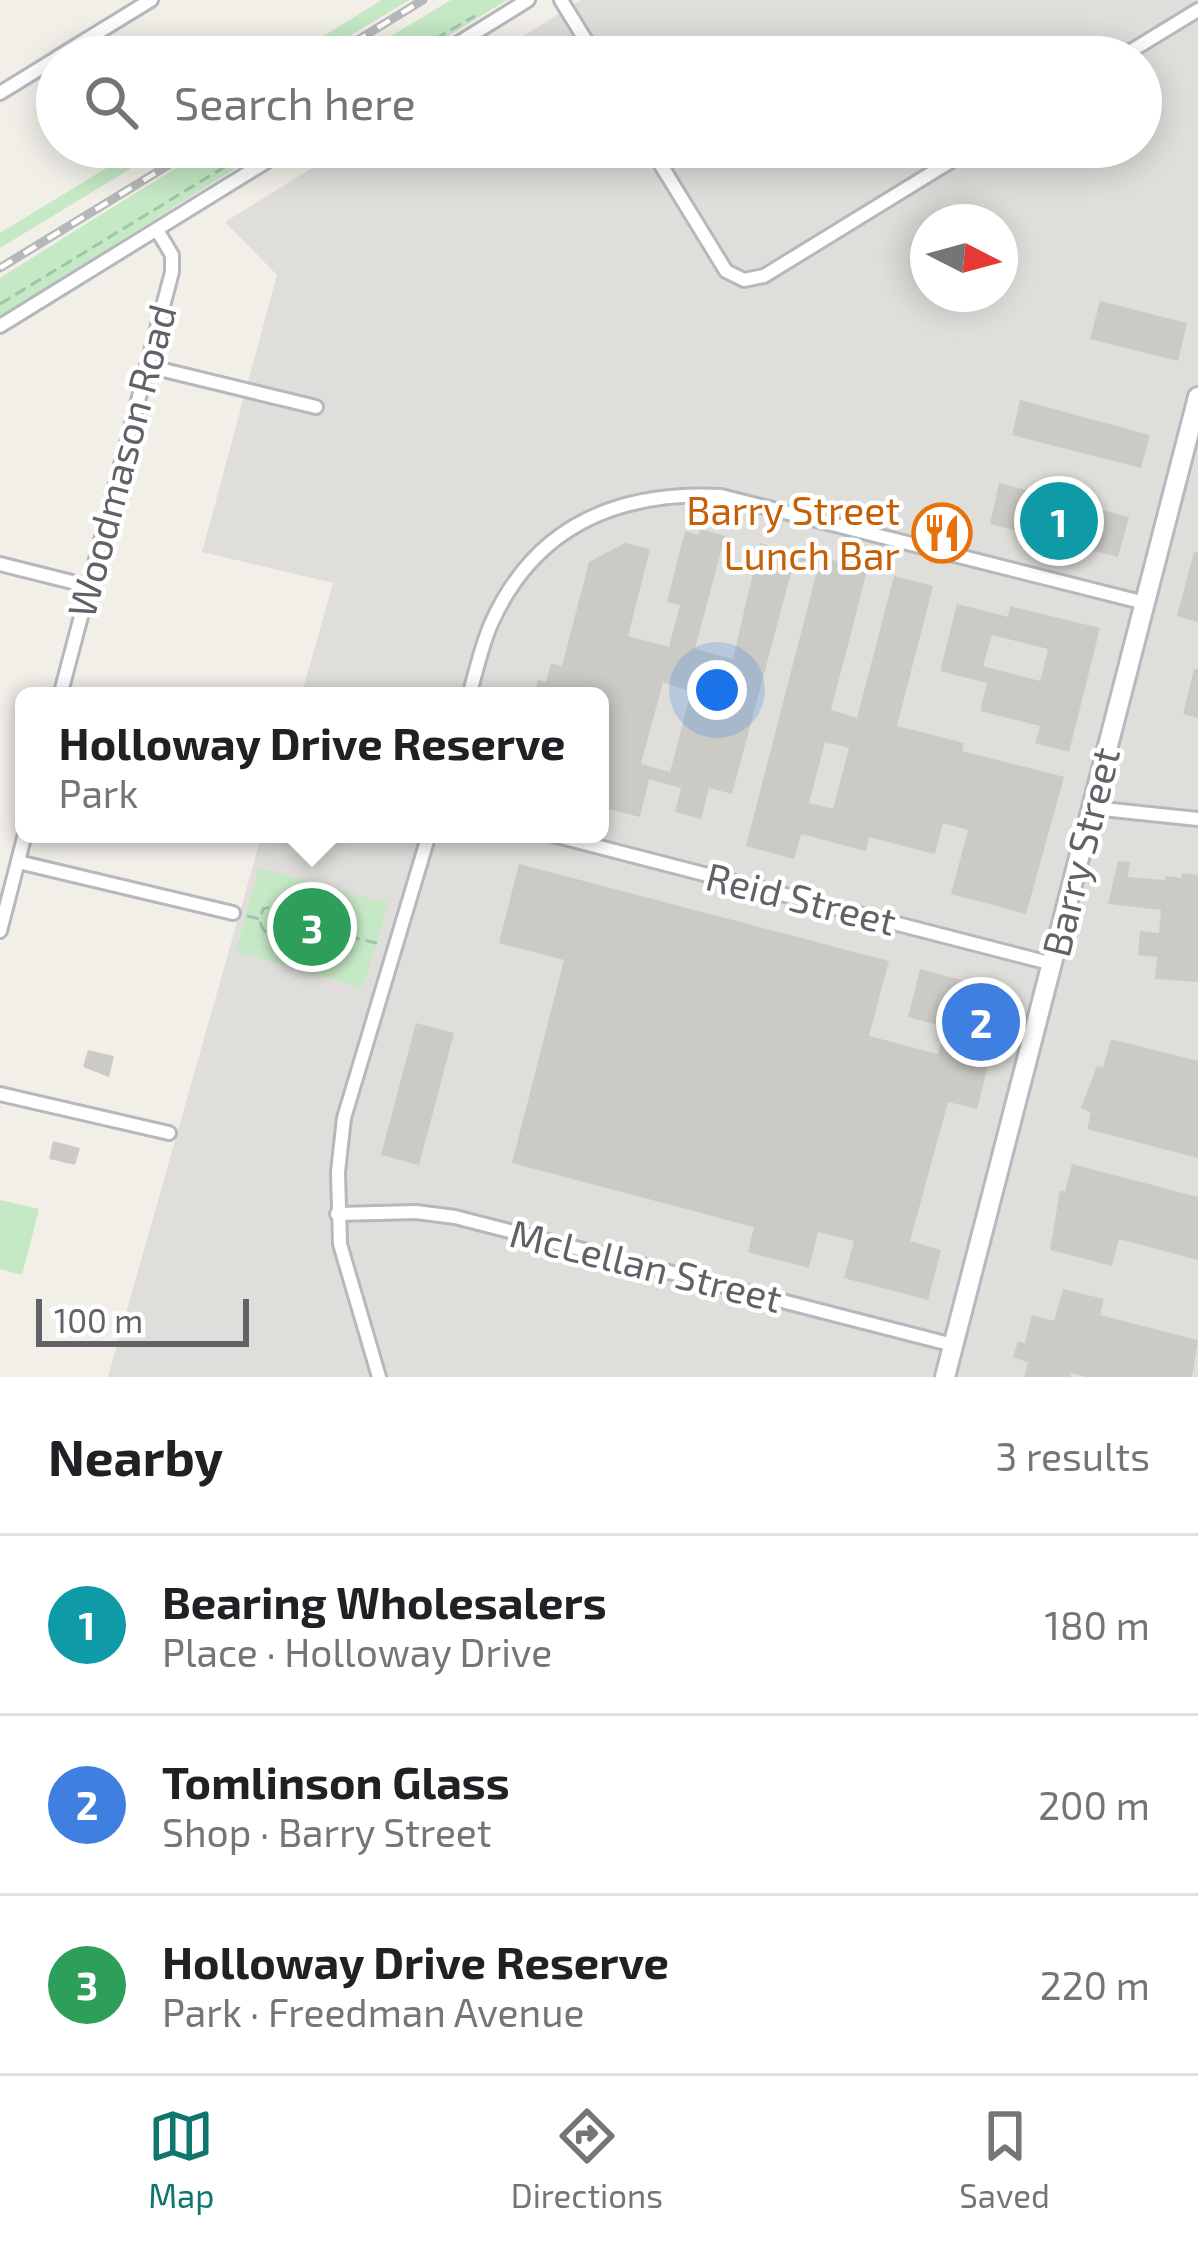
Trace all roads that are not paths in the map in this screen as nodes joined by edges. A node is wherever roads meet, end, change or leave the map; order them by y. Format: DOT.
graph roads {
  1 [pos="528,0"];
  2 [pos="561,0"];
  3 [pos="146,1"];
  4 [pos="1198,10"];
  5 [pos="90,36"];
  6 [pos="470,36"];
  7 [pos="583,36"];
  8 [pos="1155,36"];
  9 [pos="36,70"];
  10 [pos="0,93"];
  11 [pos="256,168"];
  12 [pos="663,168"];
  13 [pos="940,168"];
  14 [pos="157,230"];
  15 [pos="0,326"];
  16 [pos="147,366"];
  17 [pos="1198,397"];
  18 [pos="316,407"];
  19 [pos="0,564"];
  20 [pos="88,586"];
  21 [pos="1145,603"];
  22 [pos="62,687"];
  23 [pos="473,687"];
  24 [pos="1093,808"];
  25 [pos="1198,819"];
  26 [pos="23,843"];
  27 [pos="426,843"];
  28 [pos="584,843"];
  29 [pos="18,862"];
  30 [pos="232,913"];
  31 [pos="0,932"];
  32 [pos="1053,964"];
  33 [pos="0,1094"];
  34 [pos="169,1133"];
  35 [pos="337,1214"];
  36 [pos="952,1346"];
  37 [pos="379,1377"];
  38 [pos="945,1377"];
  1 -- 6 [label="street"];
  2 -- 7 [label="street"];
  3 -- 5 [label="street"];
  4 -- 8 [label="street"];
  9 -- 10 [label="street"];
  11 -- 14 [label="street"];
  12 -- 13 [label="street"];
  14 -- 15 [label="street"];
  14 -- 16 [label="street, Woodmason Road"];
  16 -- 18 [label="street"];
  16 -- 20 [label="street, Woodmason Road"];
  17 -- 21 [label="main road, Barry Street"];
  19 -- 20 [label="street"];
  20 -- 22 [label="street, Woodmason Road"];
  21 -- 23 [label="street"];
  21 -- 24 [label="main road, Barry Street"];
  24 -- 25 [label="street"];
  24 -- 32 [label="main road, Barry Street"];
  26 -- 29 [label="street"];
  27 -- 35 [label="street"];
  28 -- 32 [label="street, Reid Street"];
  29 -- 30 [label="street"];
  29 -- 31 [label="street"];
  32 -- 36 [label="main road, Barry Street"];
  33 -- 34 [label="street"];
  35 -- 36 [label="street, McLellan Street"];
  35 -- 37 [label="street"];
  36 -- 38 [label="main road, Barry Street"];
}
